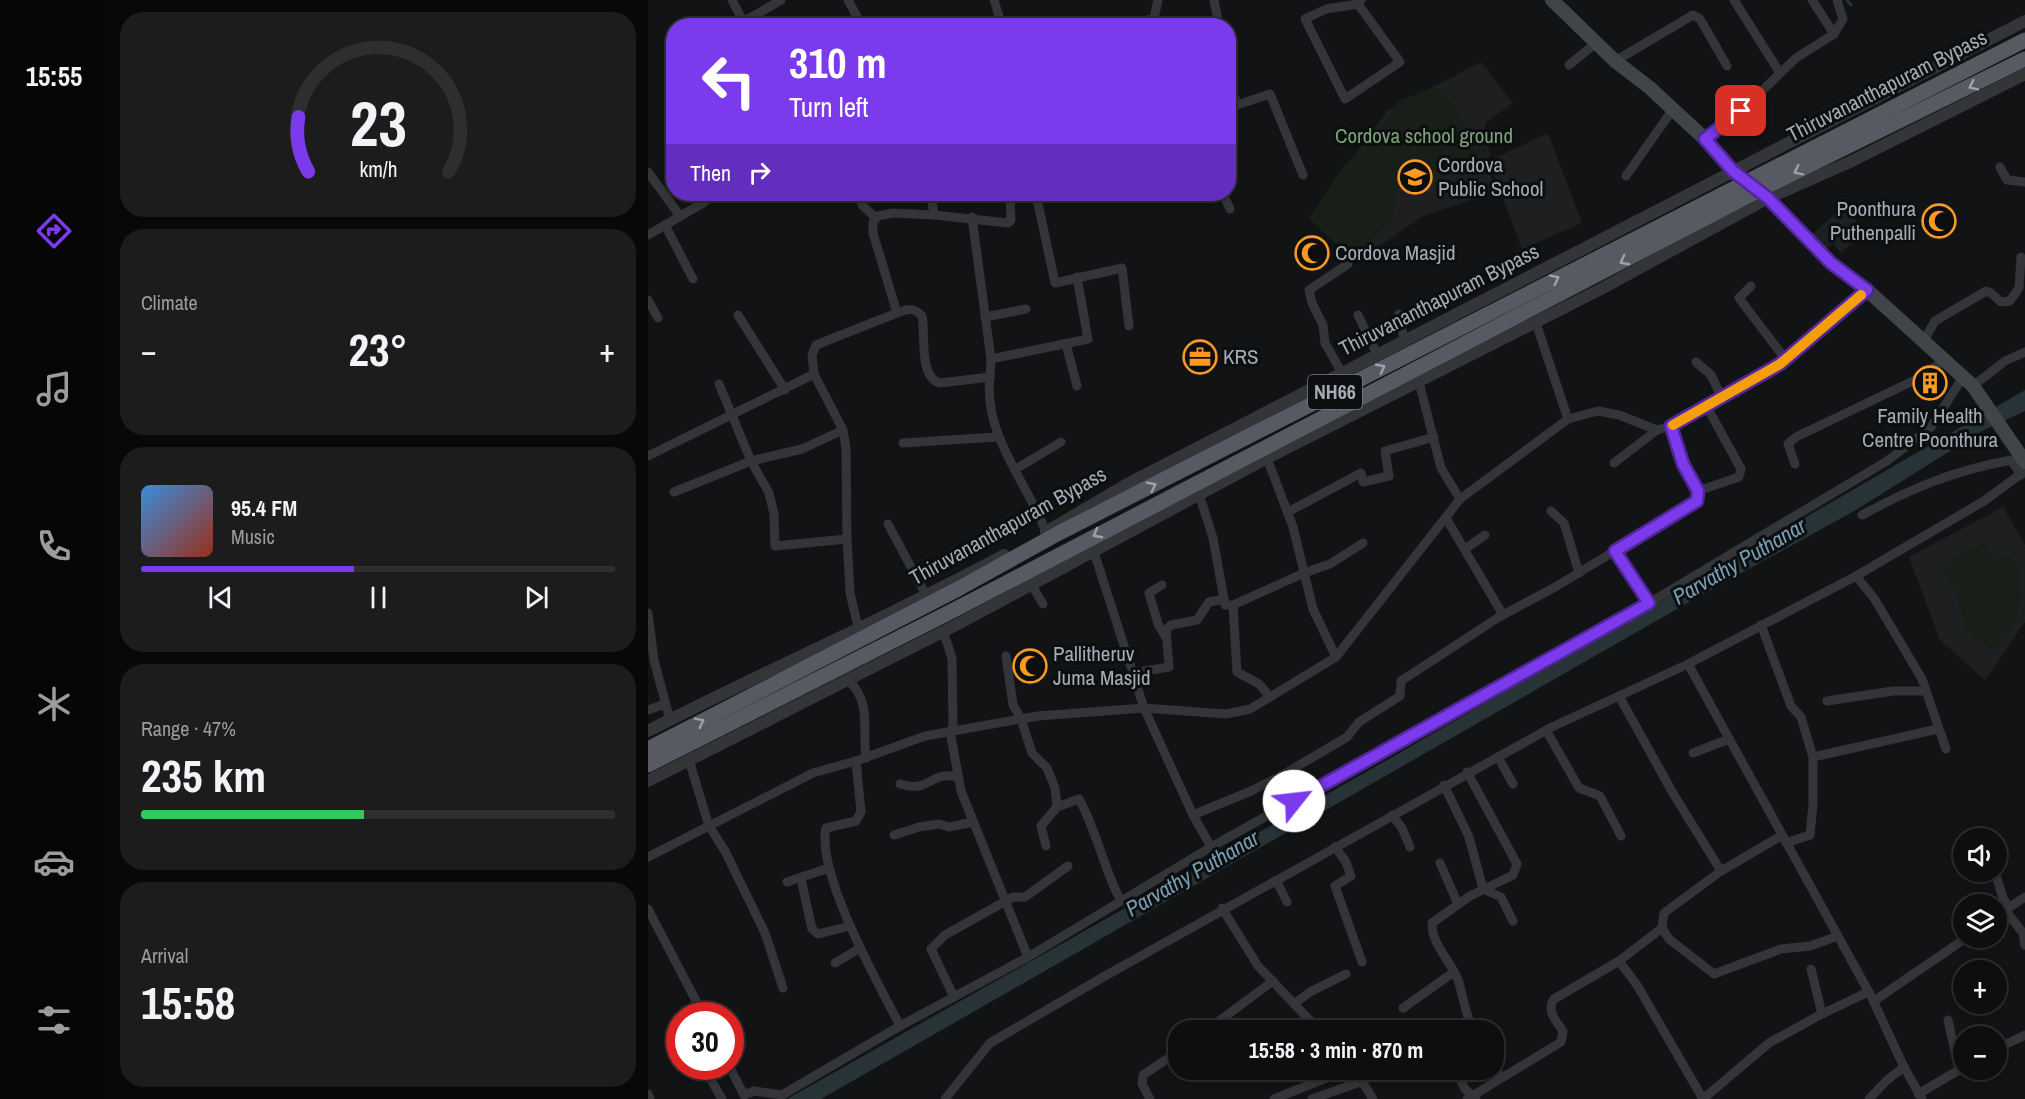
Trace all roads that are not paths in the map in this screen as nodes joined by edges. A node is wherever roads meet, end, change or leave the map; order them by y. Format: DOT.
graph roads {
  1 [pos="732,0"];
  2 [pos="782,0"];
  3 [pos="860,0"];
  4 [pos="994,0"];
  5 [pos="1158,0"];
  6 [pos="1214,0"];
  7 [pos="1552,0"];
  8 [pos="1734,0"];
  9 [pos="1812,0"];
  10 [pos="1837,0"];
  11 [pos="1359,2"];
  12 [pos="850,4"];
  13 [pos="737,18"];
  14 [pos="748,18"];
  15 [pos="858,18"];
  16 [pos="1000,18"];
  17 [pos="1154,18"];
  18 [pos="1217,18"];
  19 [pos="2025,21"];
  20 [pos="1834,34"];
  21 [pos="2025,40"];
  22 [pos="1596,43"];
  23 [pos="2025,59"];
  24 [pos="1615,61"];
  25 [pos="1569,65"];
  26 [pos="1727,66"];
  27 [pos="1780,73"];
  28 [pos="2024,78"];
  29 [pos="1236,105"];
  30 [pos="1673,109"];
  31 [pos="1705,139"];
  32 [pos="2000,167"];
  33 [pos="648,172"];
  34 [pos="1302,175"];
  35 [pos="1626,176"];
  36 [pos="2025,182"];
  37 [pos="1751,185"];
  38 [pos="666,197"];
  39 [pos="669,201"];
  40 [pos="703,201"];
  41 [pos="933,201"];
  42 [pos="1010,201"];
  43 [pos="1037,201"];
  44 [pos="1226,201"];
  45 [pos="862,205"];
  46 [pos="1230,209"];
  47 [pos="934,215"];
  48 [pos="680,216"];
  49 [pos="972,217"];
  50 [pos="876,218"];
  51 [pos="665,225"];
  52 [pos="648,235"];
  53 [pos="2021,257"];
  54 [pos="1348,264"];
  55 [pos="1077,277"];
  56 [pos="693,279"];
  57 [pos="1751,286"];
  58 [pos="1867,290"];
  59 [pos="648,300"];
  60 [pos="1026,309"];
  61 [pos="897,313"];
  62 [pos="1399,314"];
  63 [pos="738,315"];
  64 [pos="1358,315"];
  65 [pos="985,317"];
  66 [pos="658,318"];
  67 [pos="1536,322"];
  68 [pos="1129,326"];
  69 [pos="1404,340"];
  70 [pos="1923,342"];
  71 [pos="1066,344"];
  72 [pos="2025,352"];
  73 [pos="1377,354"];
  74 [pos="991,359"];
  75 [pos="1786,360"];
  76 [pos="1945,360"];
  77 [pos="1696,362"];
  78 [pos="1342,373"];
  79 [pos="814,374"];
  80 [pos="990,377"];
  81 [pos="1419,381"];
  82 [pos="719,384"];
  83 [pos="1077,386"];
  84 [pos="1972,386"];
  85 [pos="785,390"];
  86 [pos="1722,398"];
  87 [pos="1707,407"];
  88 [pos="732,415"];
  89 [pos="1568,419"];
  90 [pos="1671,426"];
  91 [pos="843,430"];
  92 [pos="1657,430"];
  93 [pos="997,436"];
  94 [pos="1434,436"];
  95 [pos="1061,442"];
  96 [pos="903,443"];
  97 [pos="648,456"];
  98 [pos="1268,458"];
  99 [pos="751,461"];
  100 [pos="2022,462"];
  101 [pos="1614,463"];
  102 [pos="1795,464"];
  103 [pos="1016,469"];
  104 [pos="1698,491"];
  105 [pos="674,492"];
  106 [pos="1199,494"];
  107 [pos="1460,499"];
  108 [pos="1551,511"];
  109 [pos="1288,512"];
  110 [pos="1862,515"];
  111 [pos="1446,518"];
  112 [pos="888,524"];
  113 [pos="1046,532"];
  114 [pos="1485,535"];
  115 [pos="847,539"];
  116 [pos="1364,543"];
  117 [pos="1465,549"];
  118 [pos="1615,551"];
  119 [pos="1094,552"];
  120 [pos="1304,573"];
  121 [pos="1579,573"];
  122 [pos="1856,576"];
  123 [pos="1031,584"];
  124 [pos="1162,585"];
  125 [pos="926,595"];
  126 [pos="1224,599"];
  127 [pos="1649,603"];
  128 [pos="1043,604"];
  129 [pos="1233,605"];
  130 [pos="648,613"];
  131 [pos="1503,615"];
  132 [pos="1761,625"];
  133 [pos="859,631"];
  134 [pos="943,631"];
  135 [pos="1165,636"];
  136 [pos="1006,656"];
  137 [pos="1336,657"];
  138 [pos="1688,664"];
  139 [pos="1132,673"];
  140 [pos="848,680"];
  141 [pos="1926,691"];
  142 [pos="1619,696"];
  143 [pos="1270,697"];
  144 [pos="1827,701"];
  145 [pos="665,704"];
  146 [pos="1144,708"];
  147 [pos="648,710"];
  148 [pos="1021,719"];
  149 [pos="670,720"];
  150 [pos="1938,729"];
  151 [pos="952,730"];
  152 [pos="1546,730"];
  153 [pos="648,731"];
  154 [pos="1729,739"];
  155 [pos="648,749"];
  156 [pos="1946,749"];
  157 [pos="1693,753"];
  158 [pos="1498,757"];
  159 [pos="1813,757"];
  160 [pos="861,759"];
  161 [pos="689,760"];
  162 [pos="648,765"];
  163 [pos="1467,772"];
  164 [pos="958,777"];
  165 [pos="648,780"];
  166 [pos="900,784"];
  167 [pos="1513,784"];
  168 [pos="1444,785"];
  169 [pos="1058,807"];
  170 [pos="1192,815"];
  171 [pos="1392,815"];
  172 [pos="973,822"];
  173 [pos="709,826"];
  174 [pos="894,835"];
  175 [pos="1622,836"];
  176 [pos="1784,840"];
  177 [pos="1046,846"];
  178 [pos="1211,847"];
  179 [pos="1335,847"];
  180 [pos="1410,847"];
  181 [pos="648,857"];
  182 [pos="1440,863"];
  183 [pos="1068,866"];
  184 [pos="829,868"];
  185 [pos="1720,871"];
  186 [pos="801,879"];
  187 [pos="1276,880"];
  188 [pos="786,882"];
  189 [pos="1483,889"];
  190 [pos="2025,897"];
  191 [pos="1121,901"];
  192 [pos="1287,902"];
  193 [pos="1007,903"];
  194 [pos="1458,904"];
  195 [pos="1222,908"];
  196 [pos="648,909"];
  197 [pos="2007,909"];
  198 [pos="1513,921"];
  199 [pos="850,926"];
  200 [pos="1662,928"];
  201 [pos="1838,936"];
  202 [pos="2025,945"];
  203 [pos="1953,947"];
  204 [pos="860,948"];
  205 [pos="1029,957"];
  206 [pos="1362,962"];
  207 [pos="1618,962"];
  208 [pos="835,963"];
  209 [pos="1811,969"];
  210 [pos="1454,972"];
  211 [pos="1346,974"];
  212 [pos="1273,981"];
  213 [pos="783,987"];
  214 [pos="1869,992"];
  215 [pos="954,996"];
  216 [pos="1874,1001"];
  217 [pos="697,1002"];
  218 [pos="1294,1004"];
  219 [pos="1403,1008"];
  220 [pos="1822,1014"];
  221 [pos="1220,1020"];
  222 [pos="1309,1020"];
  223 [pos="1468,1020"];
  224 [pos="1948,1020"];
  225 [pos="900,1026"];
  226 [pos="2025,1035"];
  227 [pos="1953,1038"];
  228 [pos="2007,1044"];
  229 [pos="1168,1058"];
  230 [pos="1904,1067"];
  231 [pos="1953,1074"];
  232 [pos="1504,1076"];
  233 [pos="712,1080"];
  234 [pos="735,1080"];
  235 [pos="1321,1080"];
  236 [pos="1461,1080"];
  237 [pos="1498,1080"];
  238 [pos="1363,1081"];
  239 [pos="648,1094"];
  240 [pos="742,1097"];
  241 [pos="1920,1097"];
  242 [pos="1472,1098"];
  243 [pos="650,1099"];
  244 [pos="722,1099"];
  245 [pos="945,1099"];
  246 [pos="1150,1099"];
  247 [pos="1274,1099"];
  248 [pos="1312,1099"];
  249 [pos="1373,1099"];
  250 [pos="1703,1099"];
  251 [pos="1869,1099"];
  1 -- 13 [label="street"];
  2 -- 14 [label="street"];
  3 -- 12 [label="street"];
  4 -- 16 [label="street"];
  5 -- 17 [label="street"];
  6 -- 18 [label="street"];
  7 -- 22 [label="main road"];
  8 -- 27 [label="street"];
  9 -- 20 [label="street"];
  10 -- 20 [label="street"];
  11 -- 11 [label="street"];
  12 -- 15 [label="street"];
  19 -- 37 [label="street, Thiruvananthapuram Bypass"];
  20 -- 27 [label="street"];
  21 -- 37 [label="highway, Thiruvananthapuram Bypass / NH66"];
  22 -- 24 [label="main road"];
  22 -- 25 [label="street"];
  23 -- 37 [label="highway, Thiruvananthapuram Bypass / NH66, one-way"];
  24 -- 26 [label="street"];
  24 -- 30 [label="main road"];
  27 -- 31 [label="street"];
  28 -- 37 [label="street, Thiruvananthapuram Bypass"];
  29 -- 34 [label="street"];
  30 -- 31 [label="main road"];
  30 -- 35 [label="street"];
  31 -- 37 [label="main road"];
  32 -- 36 [label="street"];
  33 -- 38 [label="street"];
  37 -- 58 [label="main road"];
  37 -- 67 [label="street, Thiruvananthapuram Bypass"];
  37 -- 69 [label="street, Thiruvananthapuram Bypass"];
  155 -- 37 [label="highway, Thiruvananthapuram Bypass / NH66, one-way"];
  37 -- 162 [label="highway, Thiruvananthapuram Bypass / NH66, one-way"];
  39 -- 48 [label="street"];
  40 -- 48 [label="street"];
  41 -- 47 [label="street"];
  42 -- 49 [label="street"];
  43 -- 55 [label="street"];
  44 -- 46 [label="street"];
  45 -- 50 [label="street"];
  47 -- 49 [label="street"];
  47 -- 50 [label="street"];
  48 -- 51 [label="street"];
  49 -- 65 [label="street"];
  50 -- 61 [label="street"];
  51 -- 52 [label="street"];
  51 -- 56 [label="street"];
  53 -- 70 [label="street"];
  54 -- 78 [label="street"];
  55 -- 68 [label="street"];
  55 -- 71 [label="street"];
  57 -- 75 [label="street"];
  58 -- 70 [label="main road"];
  58 -- 75 [label="street"];
  59 -- 66 [label="street"];
  60 -- 65 [label="street"];
  61 -- 79 [label="street"];
  61 -- 80 [label="street"];
  62 -- 69 [label="street"];
  63 -- 85 [label="street"];
  64 -- 73 [label="street"];
  65 -- 74 [label="street"];
  67 -- 81 [label="street, Thiruvananthapuram Bypass"];
  67 -- 89 [label="street"];
  69 -- 73 [label="street, Thiruvananthapuram Bypass"];
  70 -- 76 [label="main road"];
  71 -- 74 [label="street"];
  71 -- 83 [label="street"];
  72 -- 84 [label="street"];
  73 -- 78 [label="street, Thiruvananthapuram Bypass"];
  74 -- 80 [label="street"];
  75 -- 86 [label="street"];
  76 -- 84 [label="main road"];
  76 -- 102 [label="street"];
  77 -- 86 [label="street"];
  78 -- 113 [label="street, Thiruvananthapuram Bypass"];
  79 -- 85 [label="street"];
  79 -- 91 [label="street"];
  80 -- 93 [label="street"];
  81 -- 94 [label="street"];
  81 -- 98 [label="street, Thiruvananthapuram Bypass"];
  82 -- 88 [label="street"];
  84 -- 100 [label="main road"];
  84 -- 127 [label="street"];
  85 -- 88 [label="street"];
  86 -- 87 [label="street"];
  87 -- 90 [label="street"];
  87 -- 104 [label="street"];
  88 -- 97 [label="street"];
  88 -- 99 [label="street"];
  89 -- 92 [label="street"];
  89 -- 107 [label="street"];
  90 -- 92 [label="street"];
  90 -- 104 [label="street"];
  91 -- 99 [label="street"];
  91 -- 115 [label="street"];
  92 -- 101 [label="street"];
  93 -- 96 [label="street"];
  93 -- 103 [label="street"];
  94 -- 107 [label="street"];
  94 -- 109 [label="street"];
  95 -- 103 [label="street"];
  98 -- 106 [label="street, Thiruvananthapuram Bypass"];
  98 -- 109 [label="street"];
  99 -- 105 [label="street"];
  99 -- 115 [label="street"];
  100 -- 110 [label="street"];
  100 -- 122 [label="street"];
  103 -- 113 [label="street"];
  104 -- 118 [label="street"];
  106 -- 119 [label="street, Thiruvananthapuram Bypass"];
  106 -- 126 [label="street"];
  107 -- 111 [label="street"];
  108 -- 121 [label="street"];
  109 -- 120 [label="street"];
  111 -- 117 [label="street"];
  111 -- 137 [label="street"];
  112 -- 125 [label="street"];
  113 -- 125 [label="street, Thiruvananthapuram Bypass"];
  114 -- 117 [label="street"];
  115 -- 133 [label="street"];
  116 -- 120 [label="street"];
  117 -- 131 [label="street"];
  118 -- 121 [label="street"];
  118 -- 127 [label="street"];
  119 -- 123 [label="street, Thiruvananthapuram Bypass"];
  119 -- 139 [label="street"];
  120 -- 129 [label="street"];
  120 -- 137 [label="street"];
  121 -- 131 [label="street"];
  122 -- 132 [label="street"];
  122 -- 141 [label="street"];
  123 -- 128 [label="street"];
  123 -- 134 [label="street, Thiruvananthapuram Bypass"];
  124 -- 135 [label="street"];
  125 -- 133 [label="street, Thiruvananthapuram Bypass"];
  126 -- 129 [label="street"];
  126 -- 135 [label="street"];
  127 -- 178 [label="street"];
  129 -- 143 [label="street"];
  130 -- 145 [label="street"];
  131 -- 170 [label="street"];
  132 -- 138 [label="street"];
  132 -- 159 [label="street"];
  133 -- 149 [label="street, Thiruvananthapuram Bypass"];
  134 -- 140 [label="street, Thiruvananthapuram Bypass"];
  134 -- 151 [label="street"];
  135 -- 139 [label="street"];
  136 -- 148 [label="street"];
  137 -- 143 [label="street"];
  138 -- 142 [label="street"];
  138 -- 154 [label="street"];
  139 -- 146 [label="street"];
  140 -- 160 [label="street"];
  140 -- 161 [label="street, Thiruvananthapuram Bypass"];
  141 -- 144 [label="street"];
  141 -- 150 [label="street"];
  142 -- 152 [label="street"];
  142 -- 185 [label="street"];
  143 -- 146 [label="street"];
  145 -- 147 [label="street"];
  145 -- 149 [label="street"];
  146 -- 148 [label="street"];
  146 -- 170 [label="street"];
  148 -- 151 [label="street"];
  148 -- 169 [label="street"];
  149 -- 153 [label="street, Thiruvananthapuram Bypass"];
  150 -- 156 [label="street"];
  150 -- 159 [label="street"];
  151 -- 160 [label="street"];
  151 -- 164 [label="street"];
  152 -- 158 [label="street"];
  152 -- 175 [label="street"];
  154 -- 157 [label="street"];
  154 -- 176 [label="street"];
  158 -- 163 [label="street"];
  158 -- 167 [label="street"];
  159 -- 176 [label="street"];
  160 -- 173 [label="street"];
  160 -- 184 [label="street"];
  161 -- 165 [label="street, Thiruvananthapuram Bypass"];
  161 -- 173 [label="street"];
  163 -- 168 [label="street"];
  163 -- 189 [label="street"];
  164 -- 166 [label="street"];
  164 -- 172 [label="street"];
  168 -- 171 [label="street"];
  168 -- 189 [label="street"];
  169 -- 177 [label="street"];
  169 -- 191 [label="street"];
  170 -- 178 [label="street"];
  171 -- 179 [label="street"];
  171 -- 180 [label="street"];
  172 -- 174 [label="street"];
  172 -- 193 [label="street"];
  173 -- 181 [label="street"];
  173 -- 213 [label="street"];
  176 -- 185 [label="street"];
  176 -- 201 [label="street"];
  178 -- 191 [label="street"];
  179 -- 187 [label="street"];
  179 -- 206 [label="street"];
  182 -- 194 [label="street"];
  183 -- 193 [label="street"];
  184 -- 186 [label="street"];
  184 -- 199 [label="street"];
  185 -- 200 [label="street"];
  186 -- 188 [label="street"];
  186 -- 199 [label="street"];
  187 -- 192 [label="street"];
  187 -- 195 [label="street"];
  189 -- 194 [label="street"];
  189 -- 198 [label="street"];
  190 -- 197 [label="street"];
  191 -- 205 [label="street"];
  193 -- 205 [label="street"];
  193 -- 215 [label="street"];
  194 -- 210 [label="street"];
  195 -- 212 [label="street"];
  195 -- 245 [label="street"];
  196 -- 217 [label="street"];
  197 -- 202 [label="street"];
  199 -- 204 [label="street"];
  200 -- 201 [label="street"];
  200 -- 207 [label="street"];
  201 -- 214 [label="street"];
  203 -- 216 [label="street"];
  204 -- 208 [label="street"];
  204 -- 225 [label="street"];
  205 -- 215 [label="street"];
  207 -- 232 [label="street"];
  207 -- 250 [label="street"];
  209 -- 220 [label="street"];
  210 -- 219 [label="street"];
  210 -- 223 [label="street"];
  211 -- 218 [label="street"];
  212 -- 218 [label="street"];
  212 -- 221 [label="street"];
  214 -- 216 [label="street"];
  214 -- 220 [label="street"];
  215 -- 225 [label="street"];
  216 -- 230 [label="street"];
  218 -- 222 [label="street"];
  220 -- 250 [label="street"];
  224 -- 227 [label="street"];
  225 -- 240 [label="street"];
  226 -- 228 [label="street"];
  229 -- 246 [label="street"];
  230 -- 241 [label="street"];
  230 -- 251 [label="street"];
  231 -- 241 [label="street"];
  233 -- 244 [label="street"];
  234 -- 240 [label="street"];
  235 -- 247 [label="street"];
  236 -- 242 [label="street"];
  237 -- 242 [label="street"];
  238 -- 248 [label="street"];
  238 -- 249 [label="street"];
  239 -- 243 [label="street"];
}
